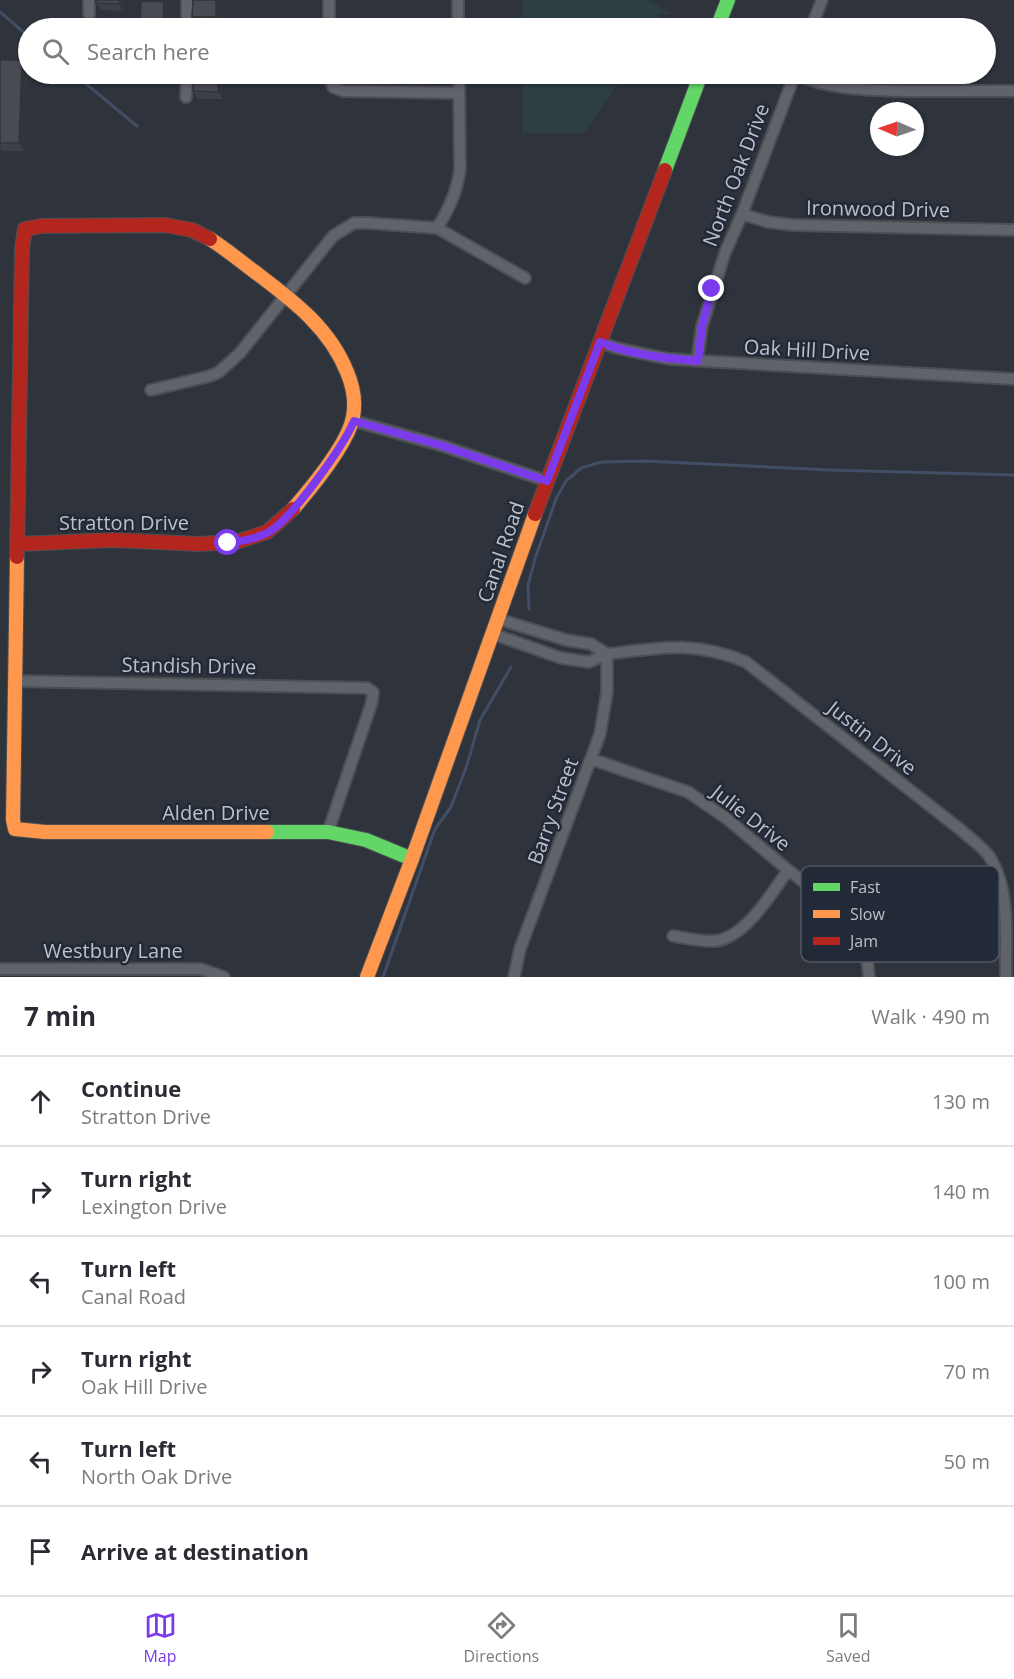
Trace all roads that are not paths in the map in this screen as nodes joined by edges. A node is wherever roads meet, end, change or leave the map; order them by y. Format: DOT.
graph roads {
  1 [pos="89,0"];
  2 [pos="187,0"];
  3 [pos="329,0"];
  4 [pos="458,0"];
  5 [pos="728,0"];
  6 [pos="822,0"];
  7 [pos="89,14"];
  8 [pos="187,18"];
  9 [pos="329,18"];
  10 [pos="458,18"];
  11 [pos="721,18"];
  12 [pos="815,18"];
  13 [pos="187,84"];
  14 [pos="332,84"];
  15 [pos="459,84"];
  16 [pos="696,84"];
  17 [pos="791,84"];
  18 [pos="821,84"];
  19 [pos="1014,91"];
  20 [pos="459,93"];
  21 [pos="186,97"];
  22 [pos="742,214"];
  23 [pos="437,228"];
  24 [pos="1014,230"];
  25 [pos="525,278"];
  26 [pos="287,296"];
  27 [pos="600,342"];
  28 [pos="698,361"];
  29 [pos="1014,379"];
  30 [pos="151,390"];
  31 [pos="354,421"];
  32 [pos="547,481"];
  33 [pos="18,544"];
  34 [pos="498,619"];
  35 [pos="528,628"];
  36 [pos="493,634"];
  37 [pos="523,645"];
  38 [pos="607,654"];
  39 [pos="15,681"];
  40 [pos="591,759"];
  41 [pos="328,832"];
  42 [pos="412,859"];
  43 [pos="994,866"];
  44 [pos="788,870"];
  45 [pos="999,878"];
  46 [pos="801,880"];
  47 [pos="673,936"];
  48 [pos="867,962"];
  49 [pos="0,969"];
  50 [pos="49,973"];
  51 [pos="224,977"];
  52 [pos="367,977"];
  53 [pos="514,977"];
  54 [pos="869,977"];
  55 [pos="1006,977"];
  1 -- 7 [label="street"];
  2 -- 8 [label="street"];
  3 -- 9 [label="street"];
  4 -- 10 [label="street"];
  5 -- 11 [label="street"];
  6 -- 12 [label="street"];
  13 -- 21 [label="street"];
  14 -- 20 [label="street"];
  15 -- 20 [label="street"];
  16 -- 27 [label="street, Canal Road"];
  17 -- 22 [label="street, North Oak Drive"];
  18 -- 19 [label="street"];
  20 -- 23 [label="street"];
  22 -- 24 [label="street, Ironwood Drive"];
  22 -- 28 [label="street, North Oak Drive"];
  23 -- 25 [label="street"];
  23 -- 26 [label="street"];
  26 -- 30 [label="street"];
  26 -- 31 [label="street"];
  26 -- 33 [label="street"];
  27 -- 28 [label="street, Oak Hill Drive"];
  27 -- 32 [label="street, Canal Road"];
  28 -- 29 [label="street, Oak Hill Drive"];
  31 -- 32 [label="street"];
  31 -- 33 [label="street, Stratton Drive"];
  32 -- 34 [label="street, Canal Road"];
  33 -- 39 [label="street"];
  34 -- 35 [label="street"];
  34 -- 36 [label="street, Canal Road"];
  35 -- 37 [label="street"];
  35 -- 38 [label="street"];
  36 -- 37 [label="street, Justin Drive"];
  36 -- 42 [label="street, Canal Road"];
  37 -- 38 [label="street, Justin Drive"];
  38 -- 40 [label="street, Barry Street"];
  38 -- 43 [label="street, Justin Drive"];
  39 -- 41 [label="street, Alden Drive"];
  39 -- 41 [label="street, Standish Drive"];
  40 -- 44 [label="street, Julie Drive"];
  40 -- 53 [label="street, Barry Street"];
  41 -- 42 [label="street, Alden Drive"];
  42 -- 52 [label="street, Canal Road"];
  44 -- 46 [label="street, Julie Drive"];
  44 -- 47 [label="street"];
  45 -- 55 [label="street, Justin Drive"];
  48 -- 54 [label="street, Julie Drive"];
  49 -- 50 [label="street, Westbury Lane"];
  50 -- 51 [label="street, Westbury Lane"];
}
